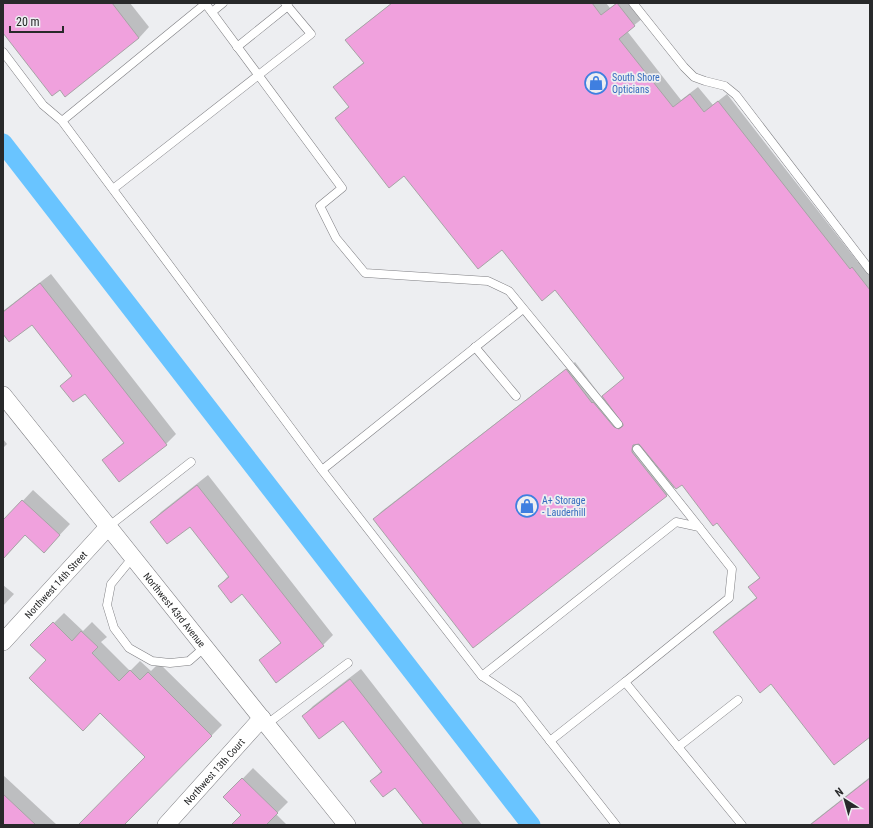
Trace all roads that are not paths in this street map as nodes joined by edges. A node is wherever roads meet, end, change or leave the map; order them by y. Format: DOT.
graph roads {
  1 [pos="203,3"];
  2 [pos="223,3"];
  3 [pos="633,3"];
  4 [pos="287,4"];
  5 [pos="212,12"];
  6 [pos="238,47"];
  7 [pos="3,52"];
  8 [pos="259,76"];
  9 [pos="62,120"];
  10 [pos="113,189"];
  11 [pos="870,270"];
  12 [pos="523,309"];
  13 [pos="475,347"];
  14 [pos="3,395"];
  15 [pos="516,396"];
  16 [pos="618,424"];
  17 [pos="637,449"];
  18 [pos="191,462"];
  19 [pos="322,470"];
  20 [pos="108,527"];
  21 [pos="699,527"];
  22 [pos="132,557"];
  23 [pos="3,642"];
  24 [pos="205,647"];
  25 [pos="348,663"];
  26 [pos="482,676"];
  27 [pos="625,682"];
  28 [pos="738,700"];
  29 [pos="264,721"];
  30 [pos="550,741"];
  31 [pos="678,746"];
  32 [pos="166,825"];
  33 [pos="347,825"];
  34 [pos="616,825"];
  35 [pos="742,825"];
  1 -- 5 [label="lane"];
  1 -- 9 [label="lane"];
  2 -- 5 [label="lane"];
  3 -- 11 [label="lane"];
  4 -- 6 [label="lane"];
  4 -- 8 [label="lane"];
  5 -- 6 [label="lane"];
  6 -- 8 [label="lane"];
  7 -- 9 [label="lane"];
  8 -- 10 [label="lane"];
  8 -- 12 [label="lane"];
  9 -- 10 [label="lane"];
  10 -- 19 [label="lane"];
  12 -- 13 [label="lane"];
  12 -- 16 [label="lane"];
  13 -- 15 [label="lane"];
  13 -- 19 [label="lane"];
  14 -- 20 [label="street, Northwest 43rd Avenue"];
  17 -- 21 [label="lane"];
  18 -- 20 [label="lane"];
  19 -- 26 [label="lane"];
  20 -- 22 [label="street, Northwest 43rd Avenue"];
  20 -- 23 [label="street, Northwest 14th Street"];
  21 -- 26 [label="lane"];
  21 -- 27 [label="lane"];
  22 -- 24 [label="street, Northwest 43rd Avenue"];
  22 -- 24 [label="lane"];
  24 -- 29 [label="street, Northwest 43rd Avenue"];
  25 -- 29 [label="lane"];
  26 -- 30 [label="lane"];
  27 -- 30 [label="lane"];
  27 -- 31 [label="lane"];
  28 -- 31 [label="lane"];
  29 -- 32 [label="street, Northwest 13th Court"];
  29 -- 33 [label="street, Northwest 43rd Avenue"];
  30 -- 34 [label="lane"];
  31 -- 35 [label="lane"];
}
